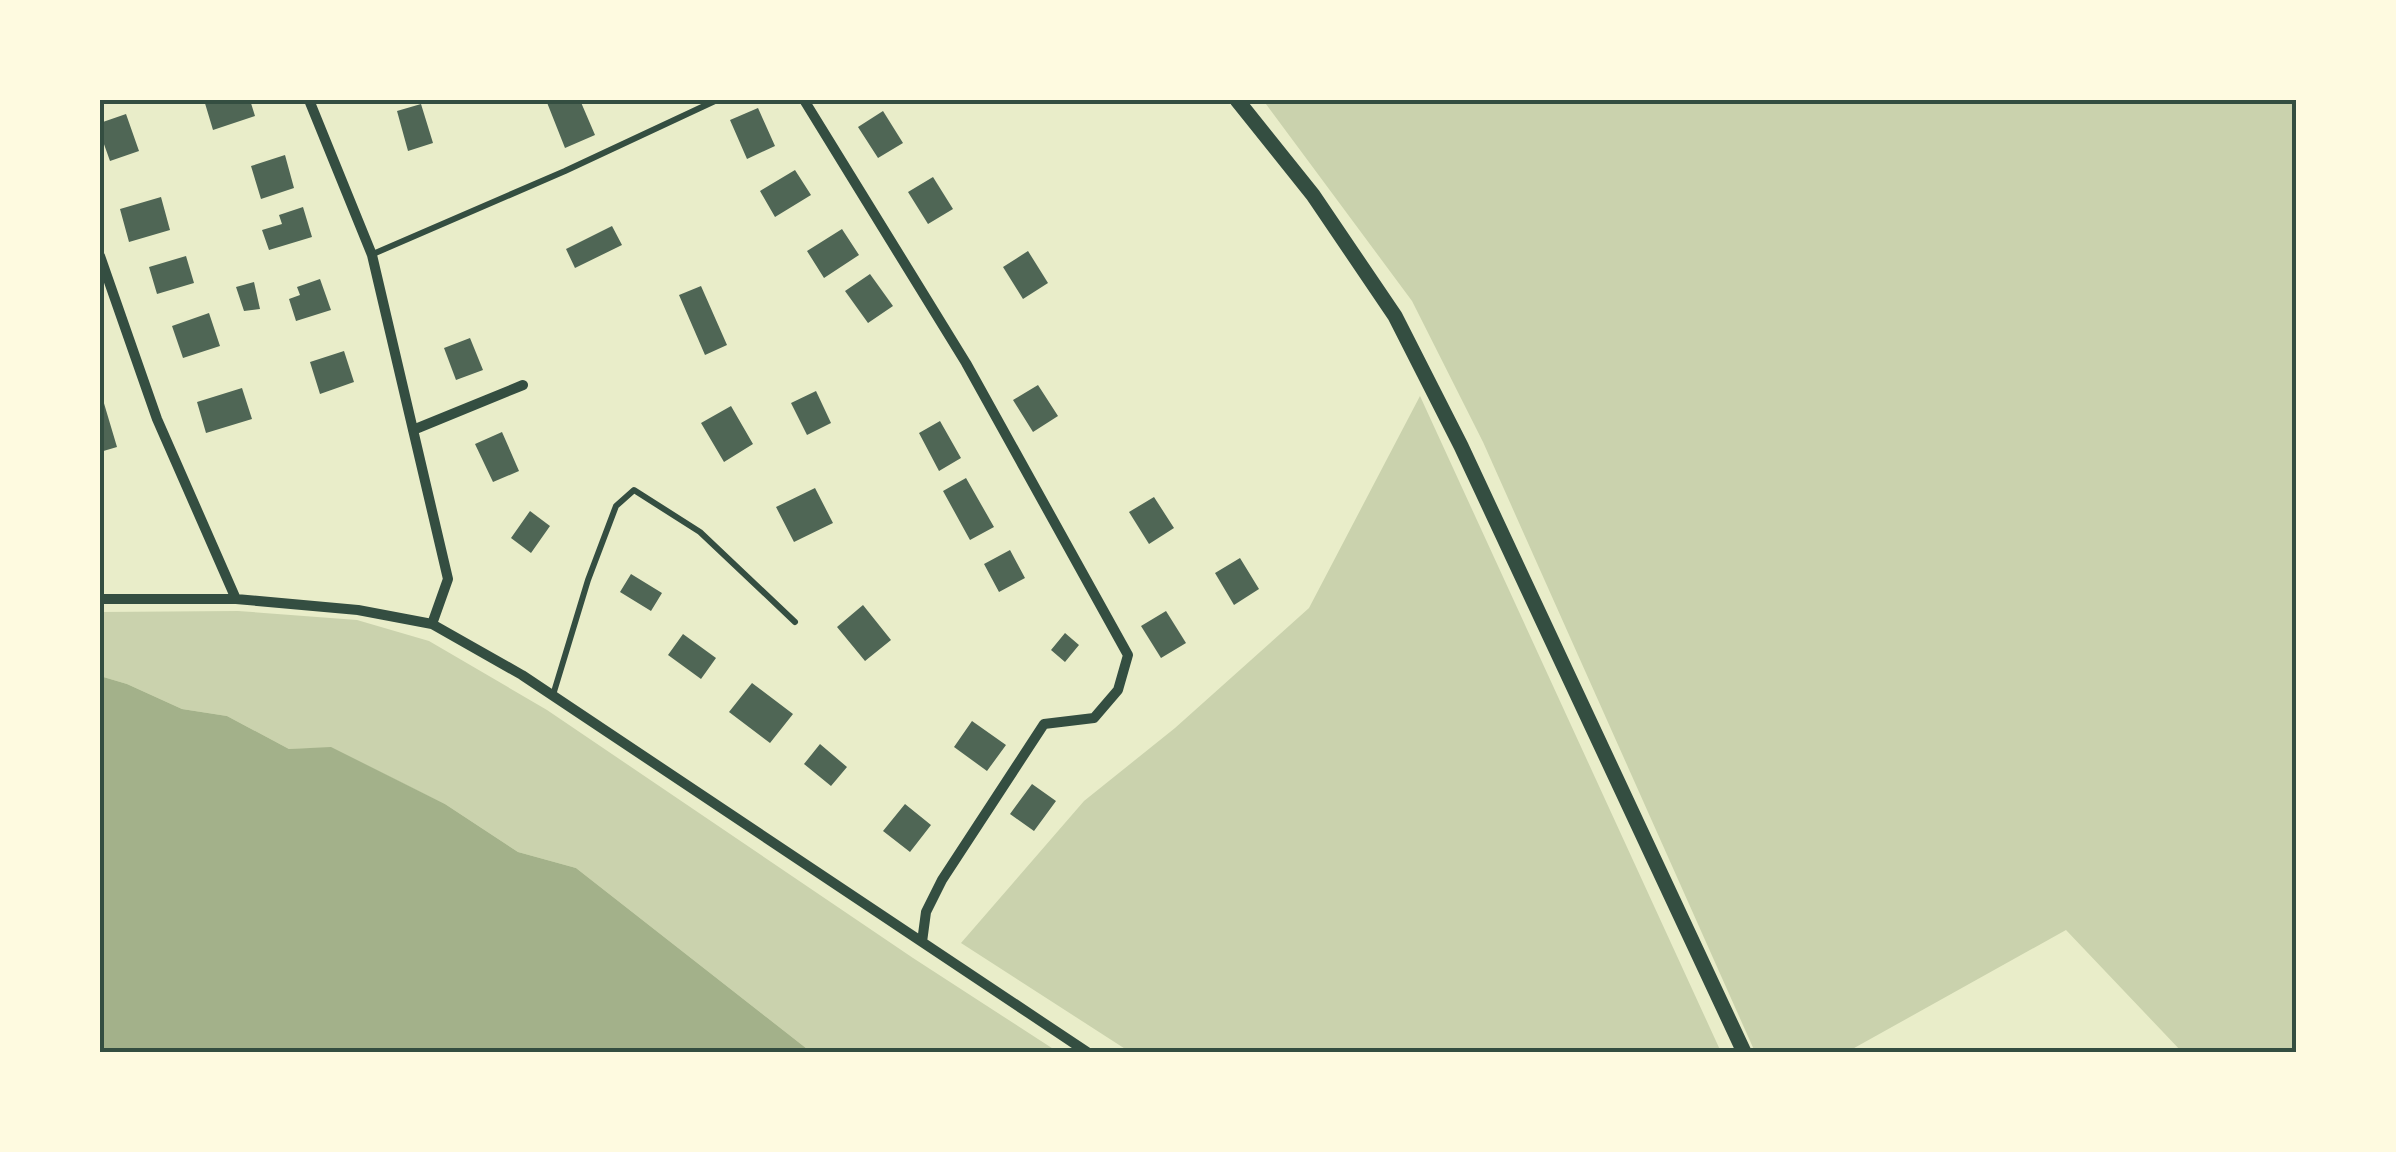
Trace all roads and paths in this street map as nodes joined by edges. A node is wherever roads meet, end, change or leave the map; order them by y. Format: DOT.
graph roads {
  1 [pos="309,100"];
  2 [pos="717,100"];
  3 [pos="804,100"];
  4 [pos="1237,100"];
  5 [pos="372,255"];
  6 [pos="100,256"];
  7 [pos="523,385"];
  8 [pos="413,430"];
  9 [pos="100,599"];
  10 [pos="236,599"];
  11 [pos="795,622"];
  12 [pos="432,624"];
  13 [pos="553,696"];
  14 [pos="922,942"];
  15 [pos="1087,1052"];
  16 [pos="1744,1052"];
  1 -- 5 [label="street"];
  2 -- 5 [label="lane"];
  3 -- 14 [label="street"];
  4 -- 16 [label="street"];
  5 -- 8 [label="street"];
  6 -- 10 [label="street"];
  7 -- 8 [label="street"];
  8 -- 12 [label="street"];
  9 -- 10 [label="street"];
  10 -- 12 [label="street"];
  11 -- 13 [label="lane"];
  12 -- 13 [label="street"];
  13 -- 14 [label="street"];
  14 -- 15 [label="street"];
}
